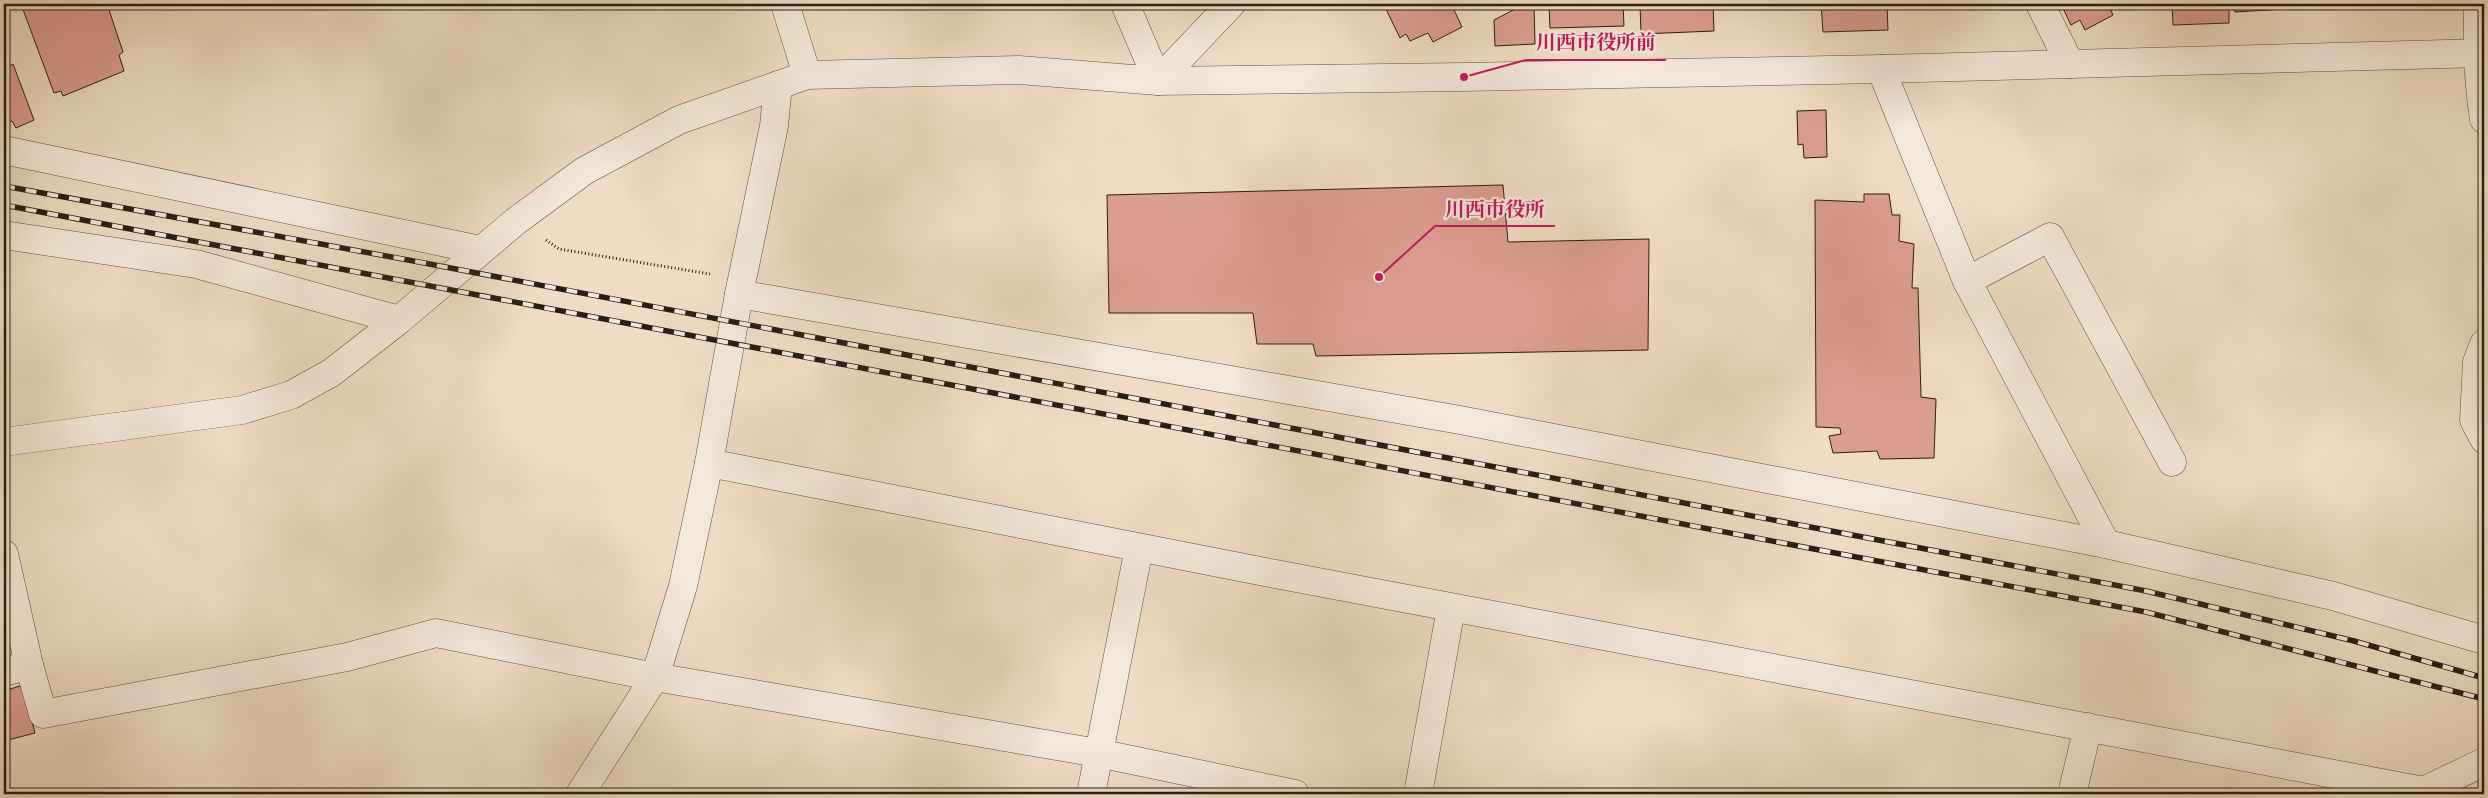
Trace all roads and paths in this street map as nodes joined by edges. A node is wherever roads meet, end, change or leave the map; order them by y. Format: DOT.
graph roads {
  1 [pos="785,4"];
  2 [pos="1125,4"];
  3 [pos="1231,4"];
  4 [pos="2040,4"];
  5 [pos="2484,4"];
  6 [pos="2480,53"];
  7 [pos="2070,64"];
  8 [pos="1881,69"];
  9 [pos="807,75"];
  10 [pos="1158,81"];
  11 [pos="778,85"];
  12 [pos="2484,119"];
  13 [pos="4,150"];
  14 [pos="516,221"];
  15 [pos="4,235"];
  16 [pos="480,250"];
  17 [pos="1967,281"];
  18 [pos="739,294"];
  19 [pos="399,320"];
  20 [pos="2484,344"];
  21 [pos="2484,439"];
  22 [pos="4,442"];
  23 [pos="2172,462"];
  24 [pos="709,463"];
  25 [pos="2106,544"];
  26 [pos="1139,548"];
  27 [pos="4,554"];
  28 [pos="1452,608"];
  29 [pos="2484,640"];
  30 [pos="17,669"];
  31 [pos="655,677"];
  32 [pos="2088,727"];
  33 [pos="1098,752"];
  34 [pos="2484,762"];
  35 [pos="2421,793"];
  36 [pos="580,794"];
  37 [pos="1091,794"];
  38 [pos="1295,794"];
  39 [pos="1418,794"];
  40 [pos="2072,794"];
  1 -- 9 [label="street"];
  2 -- 10 [label="street"];
  3 -- 10 [label="street"];
  4 -- 7 [label="street"];
  5 -- 6 [label="street"];
  6 -- 7 [label="street"];
  6 -- 12 [label="street"];
  7 -- 8 [label="street"];
  8 -- 10 [label="street"];
  8 -- 17 [label="street"];
  9 -- 10 [label="street"];
  9 -- 11 [label="street"];
  11 -- 14 [label="street"];
  11 -- 18 [label="street"];
  13 -- 16 [label="street"];
  14 -- 16 [label="street"];
  14 -- 18 [label="path"];
  15 -- 19 [label="street"];
  16 -- 19 [label="street"];
  17 -- 23 [label="street"];
  17 -- 25 [label="street"];
  18 -- 24 [label="street"];
  18 -- 25 [label="street"];
  19 -- 22 [label="street"];
  20 -- 21 [label="street"];
  24 -- 26 [label="street"];
  24 -- 31 [label="street"];
  25 -- 29 [label="street"];
  26 -- 28 [label="street"];
  26 -- 33 [label="street"];
  27 -- 30 [label="street"];
  28 -- 32 [label="street"];
  28 -- 39 [label="street"];
  30 -- 31 [label="street"];
  31 -- 33 [label="street"];
  31 -- 36 [label="street"];
  32 -- 35 [label="street"];
  32 -- 40 [label="street"];
  33 -- 37 [label="street"];
  33 -- 38 [label="street"];
  34 -- 35 [label="street"];
}
